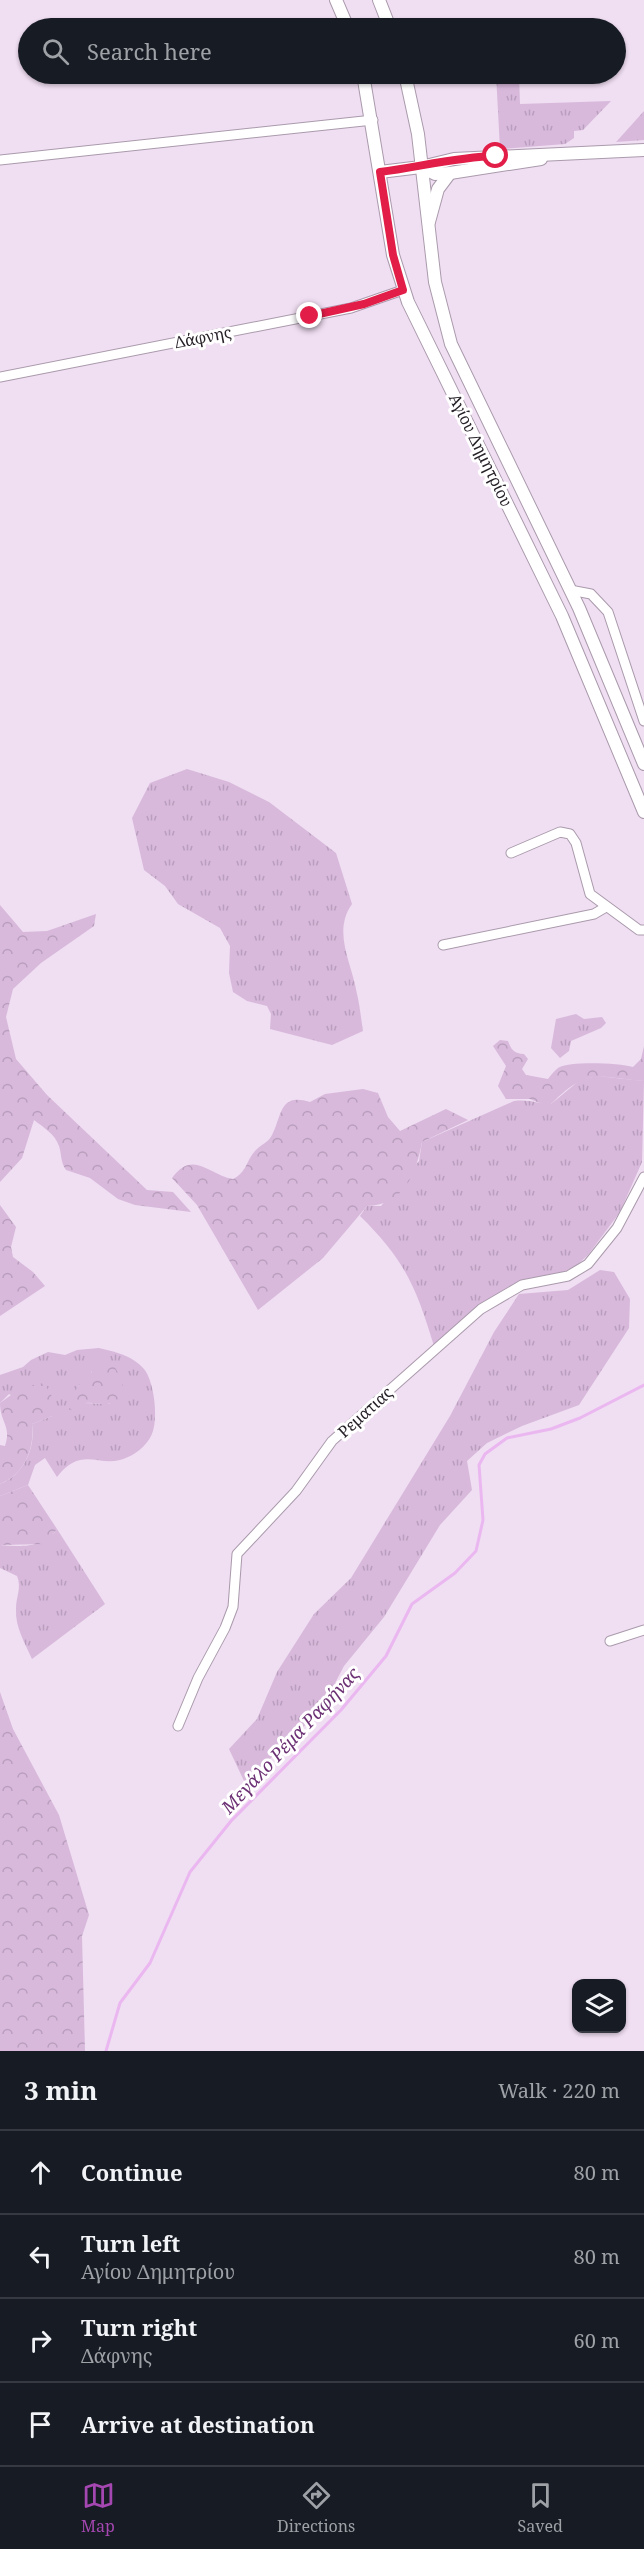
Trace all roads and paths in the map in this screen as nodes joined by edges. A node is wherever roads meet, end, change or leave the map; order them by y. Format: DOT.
graph roads {
  1 [pos="336,0"];
  2 [pos="379,0"];
  3 [pos="344,18"];
  4 [pos="386,18"];
  5 [pos="365,84"];
  6 [pos="407,84"];
  7 [pos="373,120"];
  8 [pos="644,150"];
  9 [pos="559,155"];
  10 [pos="0,160"];
  11 [pos="422,167"];
  12 [pos="380,172"];
  13 [pos="450,173"];
  14 [pos="428,226"];
  15 [pos="403,290"];
  16 [pos="0,377"];
  17 [pos="570,590"];
  18 [pos="644,721"];
  19 [pos="644,764"];
  20 [pos="644,812"];
  21 [pos="511,853"];
  22 [pos="606,907"];
  23 [pos="644,930"];
  24 [pos="443,945"];
  25 [pos="644,1177"];
  26 [pos="644,1630"];
  27 [pos="610,1641"];
  28 [pos="178,1726"];
  1 -- 3 [label="street"];
  2 -- 4 [label="street"];
  5 -- 7 [label="street, Αγίου Δημητρίου"];
  6 -- 11 [label="street, Αγίου Δημητρίου"];
  7 -- 10 [label="street"];
  7 -- 12 [label="street, Αγίου Δημητρίου"];
  8 -- 9 [label="street"];
  9 -- 11 [label="street"];
  9 -- 13 [label="street"];
  11 -- 12 [label="street"];
  11 -- 13 [label="street"];
  11 -- 14 [label="street, Αγίου Δημητρίου"];
  12 -- 15 [label="street, Αγίου Δημητρίου"];
  13 -- 14 [label="street"];
  14 -- 17 [label="street, Αγίου Δημητρίου"];
  15 -- 16 [label="street, Δάφνης"];
  15 -- 20 [label="street, Αγίου Δημητρίου"];
  17 -- 18 [label="street"];
  17 -- 19 [label="street, Αγίου Δημητρίου"];
  21 -- 22 [label="street"];
  22 -- 23 [label="street"];
  22 -- 24 [label="street"];
  25 -- 28 [label="street, Ρεματιας"];
  26 -- 27 [label="street"];
}
